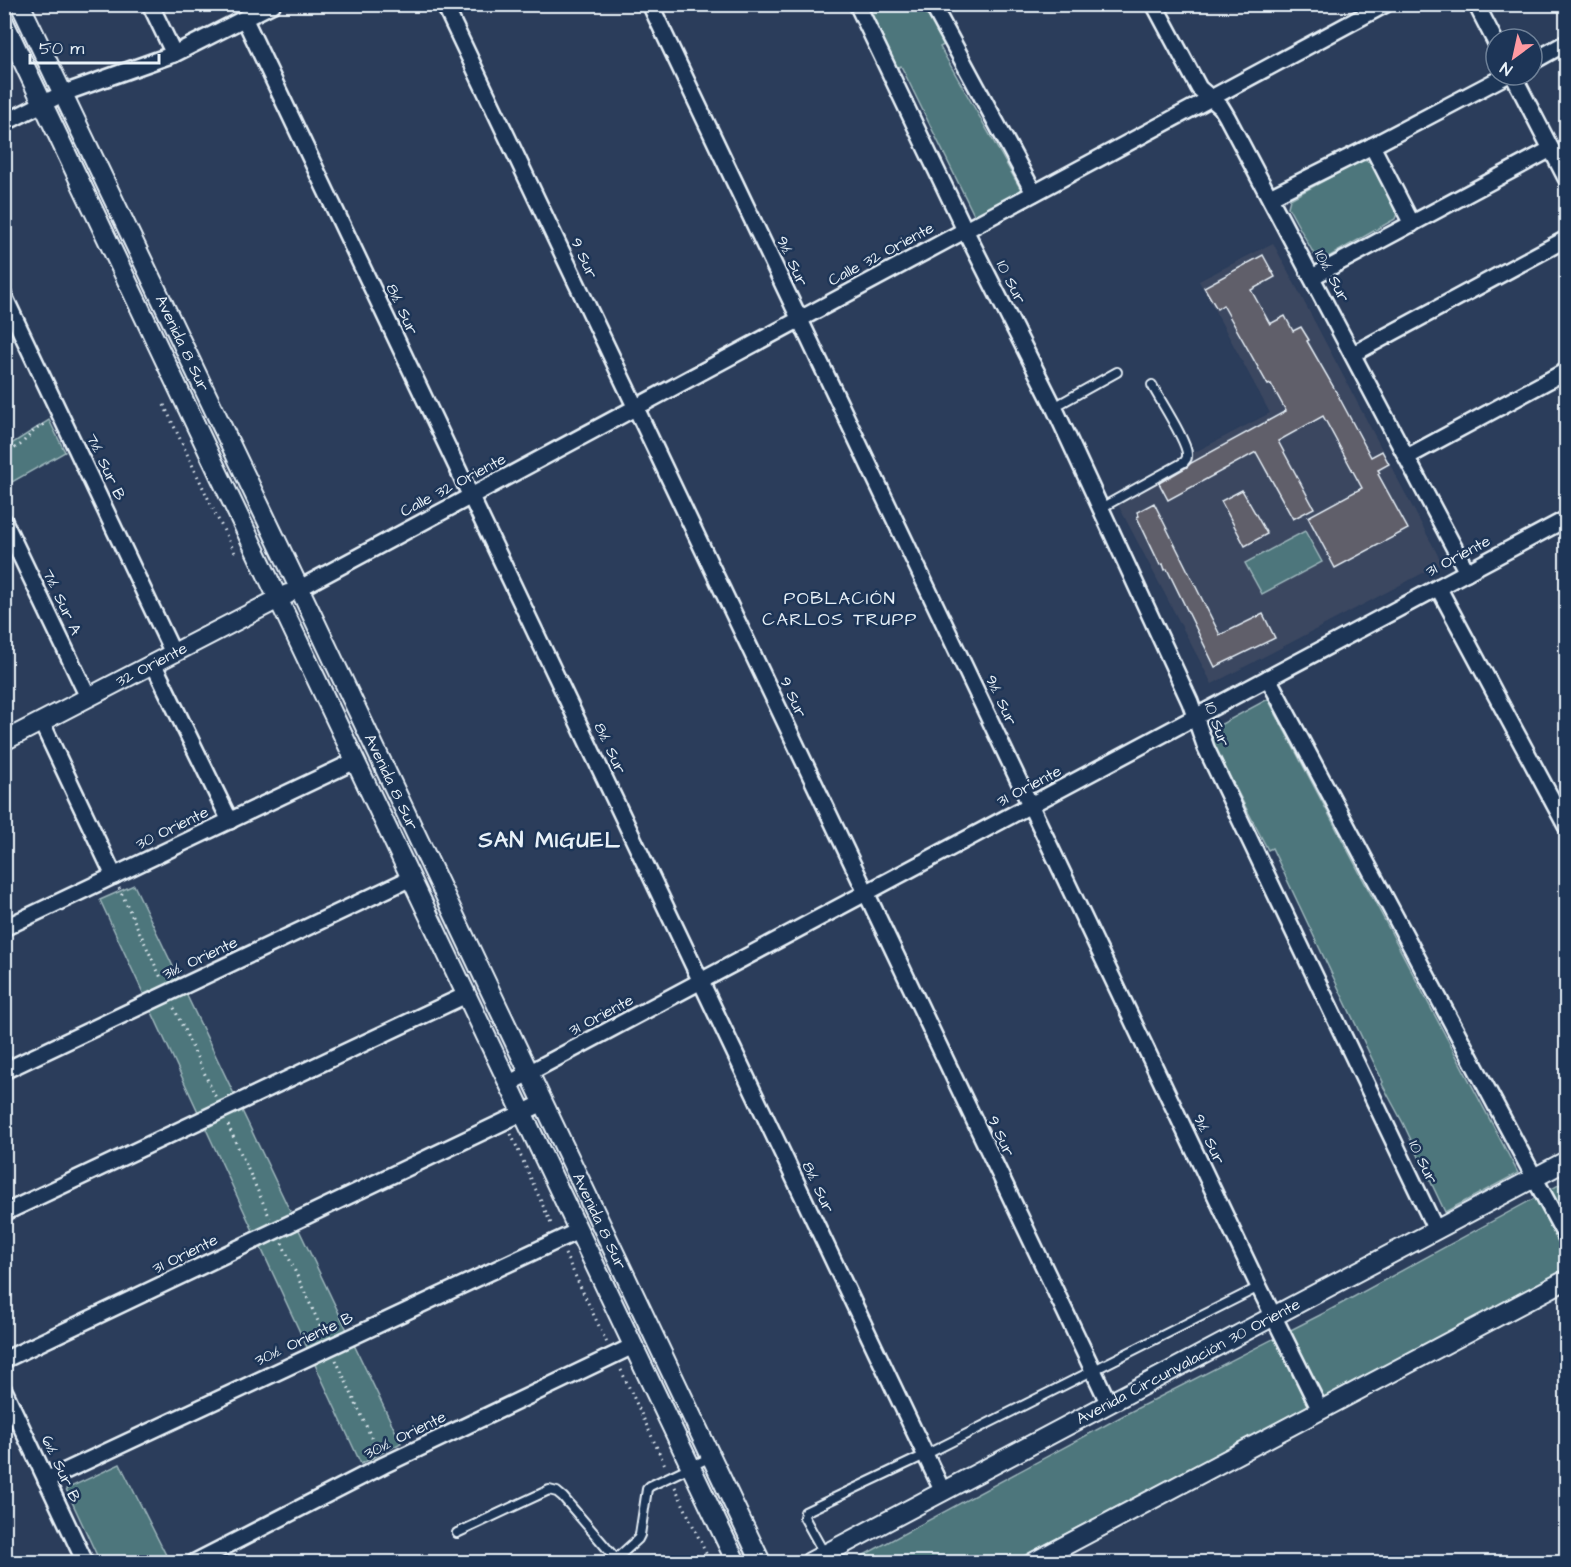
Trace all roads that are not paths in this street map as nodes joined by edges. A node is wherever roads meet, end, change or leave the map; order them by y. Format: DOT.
graph roads {
  1 [pos="20,4"];
  2 [pos="150,4"];
  3 [pos="444,4"];
  4 [pos="650,4"];
  5 [pos="857,4"];
  6 [pos="932,4"];
  7 [pos="1154,4"];
  8 [pos="1386,4"];
  9 [pos="1476,4"];
  10 [pos="268,6"];
  11 [pos="1367,9"];
  12 [pos="245,20"];
  13 [pos="4,22"];
  14 [pos="1488,27"];
  15 [pos="1566,44"];
  16 [pos="174,54"];
  17 [pos="1544,56"];
  18 [pos="1484,87"];
  19 [pos="1519,87"];
  20 [pos="64,93"];
  21 [pos="1211,98"];
  22 [pos="43,103"];
  23 [pos="4,123"];
  24 [pos="1372,146"];
  25 [pos="1551,149"];
  26 [pos="1566,178"];
  27 [pos="1034,193"];
  28 [pos="1270,197"];
  29 [pos="1412,224"];
  30 [pos="964,230"];
  31 [pos="1566,239"];
  32 [pos="1312,277"];
  33 [pos="4,296"];
  34 [pos="800,319"];
  35 [pos="1353,354"];
  36 [pos="1566,371"];
  37 [pos="1117,372"];
  38 [pos="1152,385"];
  39 [pos="636,407"];
  40 [pos="1054,407"];
  41 [pos="1407,457"];
  42 [pos="471,496"];
  43 [pos="1101,508"];
  44 [pos="1566,519"];
  45 [pos="4,521"];
  46 [pos="1467,572"];
  47 [pos="1438,587"];
  48 [pos="300,588"];
  49 [pos="278,599"];
  50 [pos="174,653"];
  51 [pos="153,663"];
  52 [pos="1268,678"];
  53 [pos="88,697"];
  54 [pos="1195,717"];
  55 [pos="41,721"];
  56 [pos="5,738"];
  57 [pos="355,761"];
  58 [pos="1030,805"];
  59 [pos="230,821"];
  60 [pos="1566,826"];
  61 [pos="114,876"];
  62 [pos="411,878"];
  63 [pos="866,893"];
  64 [pos="6,923"];
  65 [pos="701,982"];
  66 [pos="466,994"];
  67 [pos="4,1071"];
  68 [pos="529,1074"];
  69 [pos="508,1084"];
  70 [pos="543,1103"];
  71 [pos="522,1112"];
  72 [pos="1566,1161"];
  73 [pos="1535,1178"];
  74 [pos="4,1213"];
  75 [pos="1436,1230"];
  76 [pos="578,1231"];
  77 [pos="1566,1237"];
  78 [pos="1566,1281"];
  79 [pos="1259,1287"];
  80 [pos="1274,1317"];
  81 [pos="633,1346"];
  82 [pos="4,1360"];
  83 [pos="1093,1371"];
  84 [pos="4,1390"];
  85 [pos="1109,1404"];
  86 [pos="1320,1410"];
  87 [pos="925,1455"];
  88 [pos="711,1457"];
  89 [pos="690,1467"];
  90 [pos="46,1480"];
  91 [pos="943,1492"];
  92 [pos="457,1533"];
  93 [pos="222,1549"];
  94 [pos="817,1559"];
  95 [pos="618,1561"];
  96 [pos="85,1563"];
  97 [pos="195,1563"];
  98 [pos="229,1563"];
  99 [pos="736,1563"];
  100 [pos="761,1563"];
  101 [pos="1034,1563"];
  1 -- 20 [label="street, Avenida 8 Sur"];
  2 -- 16 [label="street"];
  3 -- 39 [label="street, 9 Sur"];
  4 -- 34 [label="street, 9½ Sur"];
  5 -- 30 [label="street, 10 Sur"];
  6 -- 27 [label="street"];
  7 -- 21 [label="street, 10½ Sur"];
  8 -- 11 [label="street, Calle 32 Oriente"];
  9 -- 14 [label="street"];
  10 -- 12 [label="street"];
  11 -- 21 [label="street, Calle 32 Oriente"];
  12 -- 16 [label="street"];
  12 -- 42 [label="street, 8½ Sur"];
  13 -- 22 [label="street, Avenida 8 Sur"];
  15 -- 17 [label="street"];
  16 -- 20 [label="street"];
  18 -- 24 [label="street"];
  19 -- 25 [label="street"];
  20 -- 22 [label="street"];
  20 -- 48 [label="street, Avenida 8 Sur"];
  21 -- 27 [label="street, Calle 32 Oriente"];
  21 -- 28 [label="street, 10½ Sur"];
  22 -- 23 [label="street"];
  22 -- 49 [label="street, Avenida 8 Sur"];
  24 -- 28 [label="street"];
  24 -- 29 [label="street"];
  25 -- 26 [label="street"];
  25 -- 29 [label="street"];
  27 -- 30 [label="street, Calle 32 Oriente"];
  28 -- 32 [label="street, 10½ Sur"];
  29 -- 32 [label="street"];
  30 -- 34 [label="street, Calle 32 Oriente"];
  30 -- 40 [label="street, 10 Sur"];
  31 -- 35 [label="street"];
  32 -- 35 [label="street, 10½ Sur"];
  33 -- 50 [label="street, 7½ Sur B"];
  34 -- 39 [label="street, Calle 32 Oriente"];
  34 -- 58 [label="street, 9½ Sur"];
  35 -- 41 [label="street, 10½ Sur"];
  36 -- 41 [label="street"];
  37 -- 40 [label="lane"];
  38 -- 43 [label="lane"];
  39 -- 42 [label="street, Calle 32 Oriente"];
  39 -- 63 [label="street, 9 Sur"];
  40 -- 43 [label="street, 10 Sur"];
  41 -- 46 [label="street, 10½ Sur"];
  42 -- 48 [label="street, Calle 32 Oriente"];
  42 -- 65 [label="street, 8½ Sur"];
  43 -- 54 [label="street, 10 Sur"];
  44 -- 46 [label="street, 31 Oriente"];
  45 -- 53 [label="street, 7½ Sur A"];
  46 -- 47 [label="street, 31 Oriente"];
  47 -- 52 [label="street, 31 Oriente"];
  47 -- 60 [label="street"];
  48 -- 49 [label="street, 32 Oriente"];
  48 -- 68 [label="street, Avenida 8 Sur"];
  49 -- 50 [label="street, 32 Oriente"];
  49 -- 57 [label="street, Avenida 8 Sur"];
  50 -- 51 [label="street, 32 Oriente"];
  51 -- 53 [label="street, 32 Oriente"];
  51 -- 59 [label="street"];
  52 -- 54 [label="street, 31 Oriente"];
  52 -- 73 [label="street"];
  53 -- 55 [label="street, 32 Oriente"];
  54 -- 58 [label="street, 31 Oriente"];
  54 -- 75 [label="street, 10 Sur"];
  55 -- 56 [label="street, 32 Oriente"];
  55 -- 61 [label="street"];
  57 -- 59 [label="street, 30 Oriente"];
  57 -- 62 [label="street, Avenida 8 Sur"];
  58 -- 63 [label="street, 31 Oriente"];
  58 -- 79 [label="street, 9½ Sur"];
  59 -- 61 [label="street, 30 Oriente"];
  61 -- 64 [label="street, 30 Oriente"];
  62 -- 66 [label="street, Avenida 8 Sur"];
  62 -- 67 [label="street, 31½ Oriente"];
  63 -- 65 [label="street, 31 Oriente"];
  63 -- 83 [label="street, 9 Sur"];
  65 -- 68 [label="street, 31 Oriente"];
  65 -- 87 [label="street, 8½ Sur"];
  66 -- 69 [label="street, Avenida 8 Sur"];
  66 -- 74 [label="street"];
  68 -- 69 [label="street, 31 Oriente"];
  68 -- 70 [label="street, Avenida 8 Sur"];
  69 -- 71 [label="street, Avenida 8 Sur"];
  70 -- 71 [label="street, 31 Oriente"];
  70 -- 88 [label="street, Avenida 8 Sur"];
  71 -- 76 [label="street, Avenida 8 Sur"];
  71 -- 82 [label="street, 31 Oriente"];
  72 -- 73 [label="street, Avenida Circunvalación 30 Oriente"];
  73 -- 75 [label="street, Avenida Circunvalación 30 Oriente"];
  73 -- 77 [label="street"];
  75 -- 80 [label="street, Avenida Circunvalación 30 Oriente"];
  76 -- 81 [label="street, Avenida 8 Sur"];
  76 -- 90 [label="street, 30½ Oriente B"];
  78 -- 86 [label="street"];
  79 -- 80 [label="street, 9½ Sur"];
  79 -- 83 [label="lane"];
  80 -- 85 [label="street, Avenida Circunvalación 30 Oriente"];
  80 -- 86 [label="street, 9½ Sur"];
  81 -- 89 [label="street, Avenida 8 Sur"];
  81 -- 93 [label="street, 30½ Oriente"];
  83 -- 85 [label="street, 9 Sur"];
  83 -- 87 [label="lane"];
  84 -- 90 [label="street, 6½ Sur B"];
  85 -- 91 [label="street, Avenida Circunvalación 30 Oriente"];
  86 -- 101 [label="street"];
  87 -- 91 [label="street, 8½ Sur"];
  87 -- 94 [label="lane"];
  88 -- 89 [label="lane"];
  88 -- 100 [label="street, Avenida 8 Sur"];
  89 -- 95 [label="lane"];
  89 -- 99 [label="street, Avenida 8 Sur"];
  90 -- 96 [label="street, 6½ Sur B"];
  91 -- 94 [label="street, Avenida Circunvalación 30 Oriente"];
  92 -- 95 [label="lane"];
  93 -- 97 [label="street, 30½ Oriente"];
  93 -- 98 [label="street"];
}
